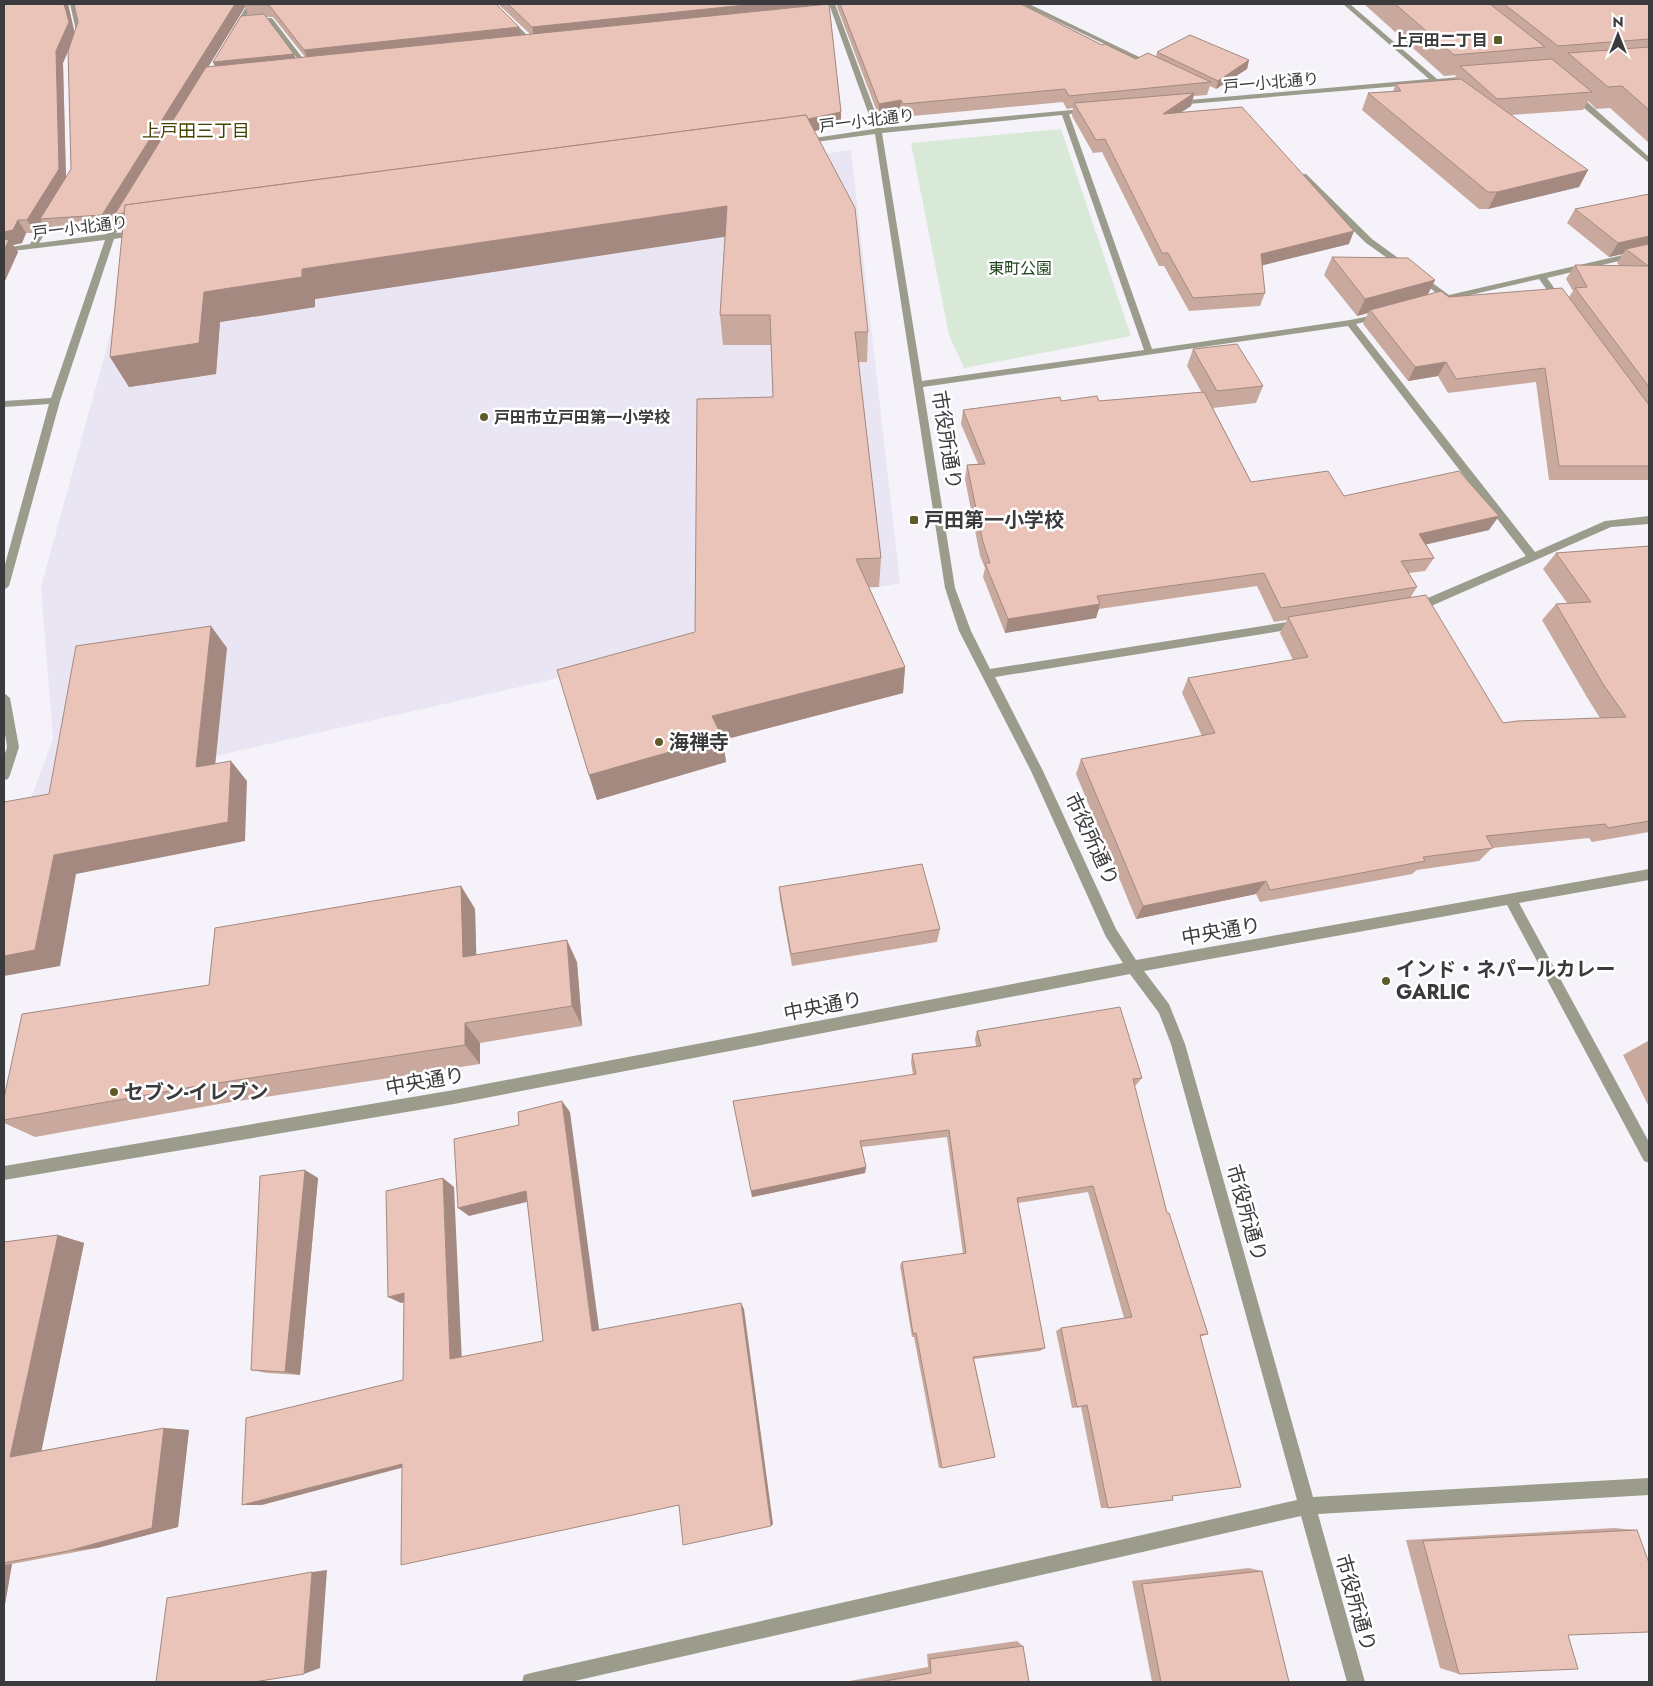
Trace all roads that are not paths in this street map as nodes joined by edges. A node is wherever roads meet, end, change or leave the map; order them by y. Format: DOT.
graph roads {
  1 [pos="73,4"];
  2 [pos="251,4"];
  3 [pos="492,4"];
  4 [pos="1024,4"];
  5 [pos="1346,4"];
  6 [pos="830,10"];
  7 [pos="240,21"];
  8 [pos="231,37"];
  9 [pos="542,42"];
  10 [pos="532,43"];
  11 [pos="76,44"];
  12 [pos="522,44"];
  13 [pos="316,65"];
  14 [pos="306,66"];
  15 [pos="296,67"];
  16 [pos="1164,70"];
  17 [pos="1482,77"];
  18 [pos="1435,81"];
  19 [pos="1208,91"];
  20 [pos="1568,91"];
  21 [pos="1226,100"];
  22 [pos="1169,104"];
  23 [pos="1232,106"];
  24 [pos="1103,109"];
  25 [pos="1065,112"];
  26 [pos="878,131"];
  27 [pos="790,144"];
  28 [pos="1649,161"];
  29 [pos="1294,167"];
  30 [pos="135,195"];
  31 [pos="57,206"];
  32 [pos="149,232"];
  33 [pos="110,237"];
  34 [pos="32,246"];
  35 [pos="4,250"];
  36 [pos="1649,252"];
  37 [pos="1541,276"];
  38 [pos="1448,297"];
  39 [pos="1421,304"];
  40 [pos="1394,311"];
  41 [pos="1570,315"];
  42 [pos="1350,323"];
  43 [pos="1149,352"];
  44 [pos="917,385"];
  45 [pos="56,401"];
  46 [pos="4,404"];
  47 [pos="1649,520"];
  48 [pos="1532,556"];
  49 [pos="4,584"];
  50 [pos="1406,607"];
  51 [pos="1309,623"];
  52 [pos="989,674"];
  53 [pos="4,698"];
  54 [pos="4,775"];
  55 [pos="1649,874"];
  56 [pos="1510,899"];
  57 [pos="1133,967"];
  58 [pos="1649,1156"];
  59 [pos="4,1173"];
  60 [pos="1649,1486"];
  61 [pos="1307,1506"];
  62 [pos="532,1682"];
  63 [pos="1356,1682"];
  1 -- 11 [label="street"];
  2 -- 7 [label="street"];
  3 -- 10 [label="street"];
  4 -- 16 [label="street"];
  5 -- 18 [label="street"];
  6 -- 26 [label="street, 市役所通り"];
  7 -- 8 [label="street"];
  7 -- 14 [label="street"];
  9 -- 10 [label="street"];
  10 -- 12 [label="street"];
  13 -- 14 [label="street"];
  14 -- 15 [label="street"];
  17 -- 18 [label="street, 戸一小北通り"];
  18 -- 21 [label="street, 戸一小北通り"];
  19 -- 21 [label="street"];
  20 -- 28 [label="street"];
  21 -- 22 [label="street, 戸一小北通り"];
  21 -- 23 [label="street"];
  24 -- 25 [label="street, 戸一小北通り"];
  25 -- 26 [label="street, 戸一小北通り"];
  25 -- 43 [label="street"];
  26 -- 27 [label="street, 戸一小北通り"];
  26 -- 44 [label="street, 市役所通り"];
  29 -- 38 [label="street"];
  30 -- 33 [label="street"];
  31 -- 34 [label="street"];
  32 -- 33 [label="street, 戸一小北通り"];
  33 -- 34 [label="street, 戸一小北通り"];
  33 -- 45 [label="street"];
  34 -- 35 [label="street, 戸一小北通り"];
  36 -- 37 [label="street"];
  37 -- 38 [label="street"];
  37 -- 41 [label="street"];
  38 -- 39 [label="street"];
  40 -- 42 [label="street"];
  42 -- 43 [label="street"];
  42 -- 48 [label="street"];
  43 -- 44 [label="street"];
  44 -- 52 [label="street, 市役所通り"];
  45 -- 46 [label="street"];
  45 -- 49 [label="street"];
  47 -- 48 [label="street"];
  48 -- 50 [label="street"];
  51 -- 52 [label="street"];
  52 -- 57 [label="street, 市役所通り"];
  53 -- 54 [label="street"];
  55 -- 56 [label="street, 中央通り"];
  56 -- 57 [label="street, 中央通り"];
  56 -- 58 [label="street"];
  57 -- 59 [label="street, 中央通り"];
  57 -- 61 [label="street, 市役所通り"];
  60 -- 61 [label="street"];
  61 -- 62 [label="street"];
  61 -- 63 [label="street, 市役所通り"];
}
